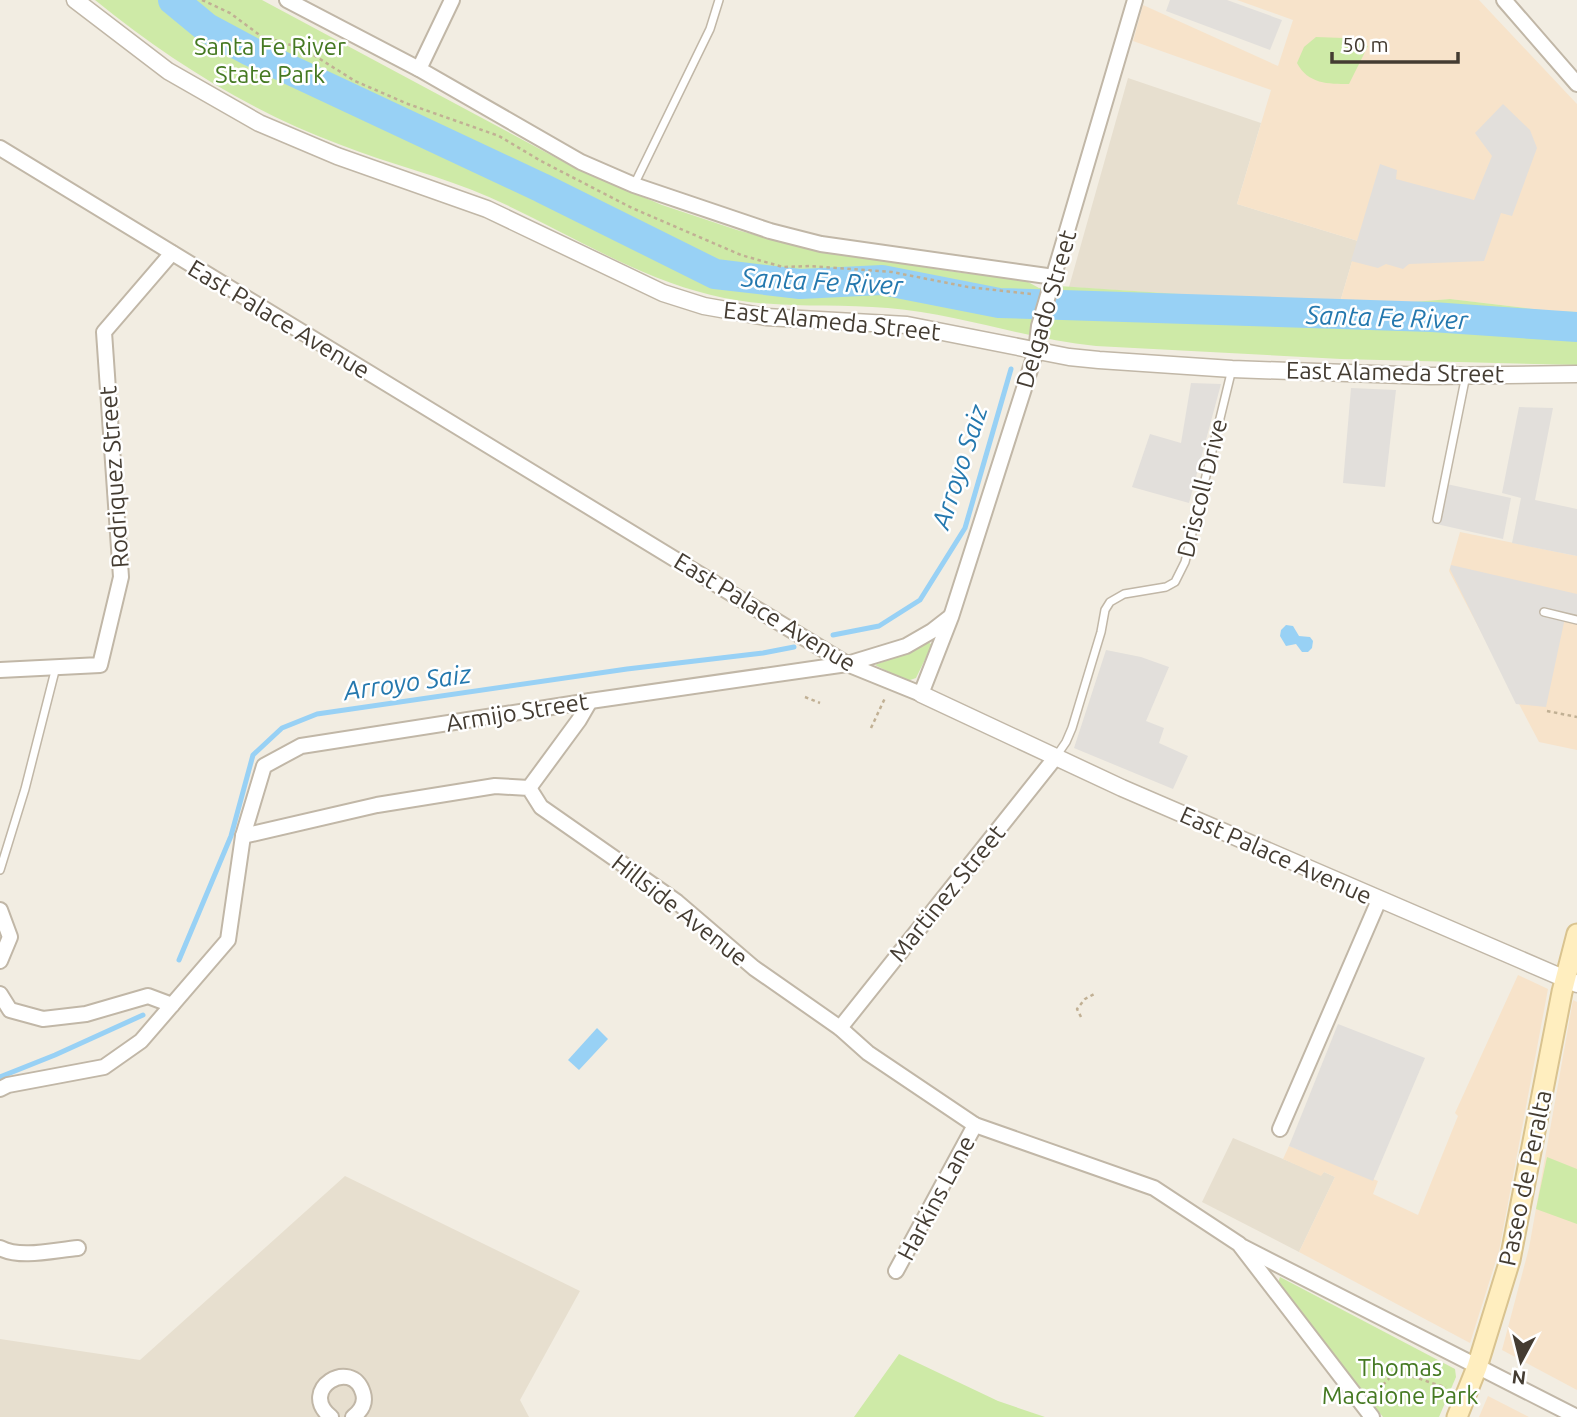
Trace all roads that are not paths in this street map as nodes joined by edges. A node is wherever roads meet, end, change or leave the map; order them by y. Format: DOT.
graph roads {
  1 [pos="75,0"];
  2 [pos="287,0"];
  3 [pos="452,0"];
  4 [pos="719,0"];
  5 [pos="1135,0"];
  6 [pos="1504,0"];
  7 [pos="419,69"];
  8 [pos="1577,84"];
  9 [pos="0,148"];
  10 [pos="634,185"];
  11 [pos="172,254"];
  12 [pos="1052,284"];
  13 [pos="1036,351"];
  14 [pos="1232,369"];
  15 [pos="1577,374"];
  16 [pos="1466,375"];
  17 [pos="1437,519"];
  18 [pos="1545,612"];
  19 [pos="951,617"];
  20 [pos="1577,620"];
  21 [pos="847,664"];
  22 [pos="56,667"];
  23 [pos="0,670"];
  24 [pos="921,694"];
  25 [pos="590,701"];
  26 [pos="1055,758"];
  27 [pos="529,788"];
  28 [pos="243,836"];
  29 [pos="0,870"];
  30 [pos="1379,900"];
  31 [pos="0,910"];
  32 [pos="1577,934"];
  33 [pos="0,961"];
  34 [pos="1571,981"];
  35 [pos="0,994"];
  36 [pos="172,1005"];
  37 [pos="840,1028"];
  38 [pos="0,1089"];
  39 [pos="975,1125"];
  40 [pos="1280,1129"];
  41 [pos="1239,1244"];
  42 [pos="0,1248"];
  43 [pos="78,1248"];
  44 [pos="896,1271"];
  45 [pos="1477,1367"];
  46 [pos="326,1416"];
  47 [pos="353,1417"];
  48 [pos="1372,1417"];
  49 [pos="1457,1417"];
  50 [pos="1577,1417"];
  1 -- 13 [label="street, East Alameda Street"];
  2 -- 7 [label="street"];
  3 -- 7 [label="street"];
  4 -- 10 [label="lane"];
  5 -- 12 [label="street, Delgado Street"];
  6 -- 8 [label="street"];
  7 -- 10 [label="street"];
  9 -- 11 [label="street, East Palace Avenue"];
  10 -- 12 [label="street"];
  11 -- 21 [label="street, East Palace Avenue"];
  11 -- 22 [label="street, Rodriquez Street"];
  12 -- 13 [label="street, Delgado Street"];
  13 -- 14 [label="street, East Alameda Street"];
  13 -- 19 [label="street, Delgado Street"];
  14 -- 16 [label="street, East Alameda Street"];
  14 -- 26 [label="lane, Driscoll Drive"];
  15 -- 16 [label="street, East Alameda Street"];
  16 -- 17 [label="lane"];
  18 -- 20 [label="lane"];
  19 -- 21 [label="street"];
  19 -- 24 [label="street, Delgado Street"];
  21 -- 24 [label="street, East Palace Avenue"];
  21 -- 25 [label="street, Armijo Street"];
  22 -- 23 [label="street, Rodriquez Street"];
  22 -- 29 [label="lane"];
  24 -- 26 [label="street, East Palace Avenue"];
  25 -- 27 [label="street"];
  25 -- 28 [label="street, Armijo Street"];
  26 -- 30 [label="street, East Palace Avenue"];
  26 -- 37 [label="street, Martinez Street"];
  27 -- 28 [label="street"];
  27 -- 37 [label="street, Hillside Avenue"];
  28 -- 36 [label="street"];
  30 -- 34 [label="street, East Palace Avenue"];
  30 -- 40 [label="street"];
  31 -- 33 [label="street"];
  32 -- 34 [label="main road, Paseo de Peralta"];
  34 -- 45 [label="main road, Paseo de Peralta"];
  35 -- 36 [label="street"];
  36 -- 38 [label="street"];
  37 -- 39 [label="street, Hillside Avenue"];
  39 -- 41 [label="street, Hillside Avenue"];
  39 -- 44 [label="street, Harkins Lane"];
  41 -- 45 [label="street"];
  41 -- 48 [label="street, Hillside Avenue"];
  42 -- 43 [label="street"];
  45 -- 49 [label="main road, Paseo de Peralta"];
  45 -- 50 [label="street"];
  46 -- 47 [label="street"];
}
